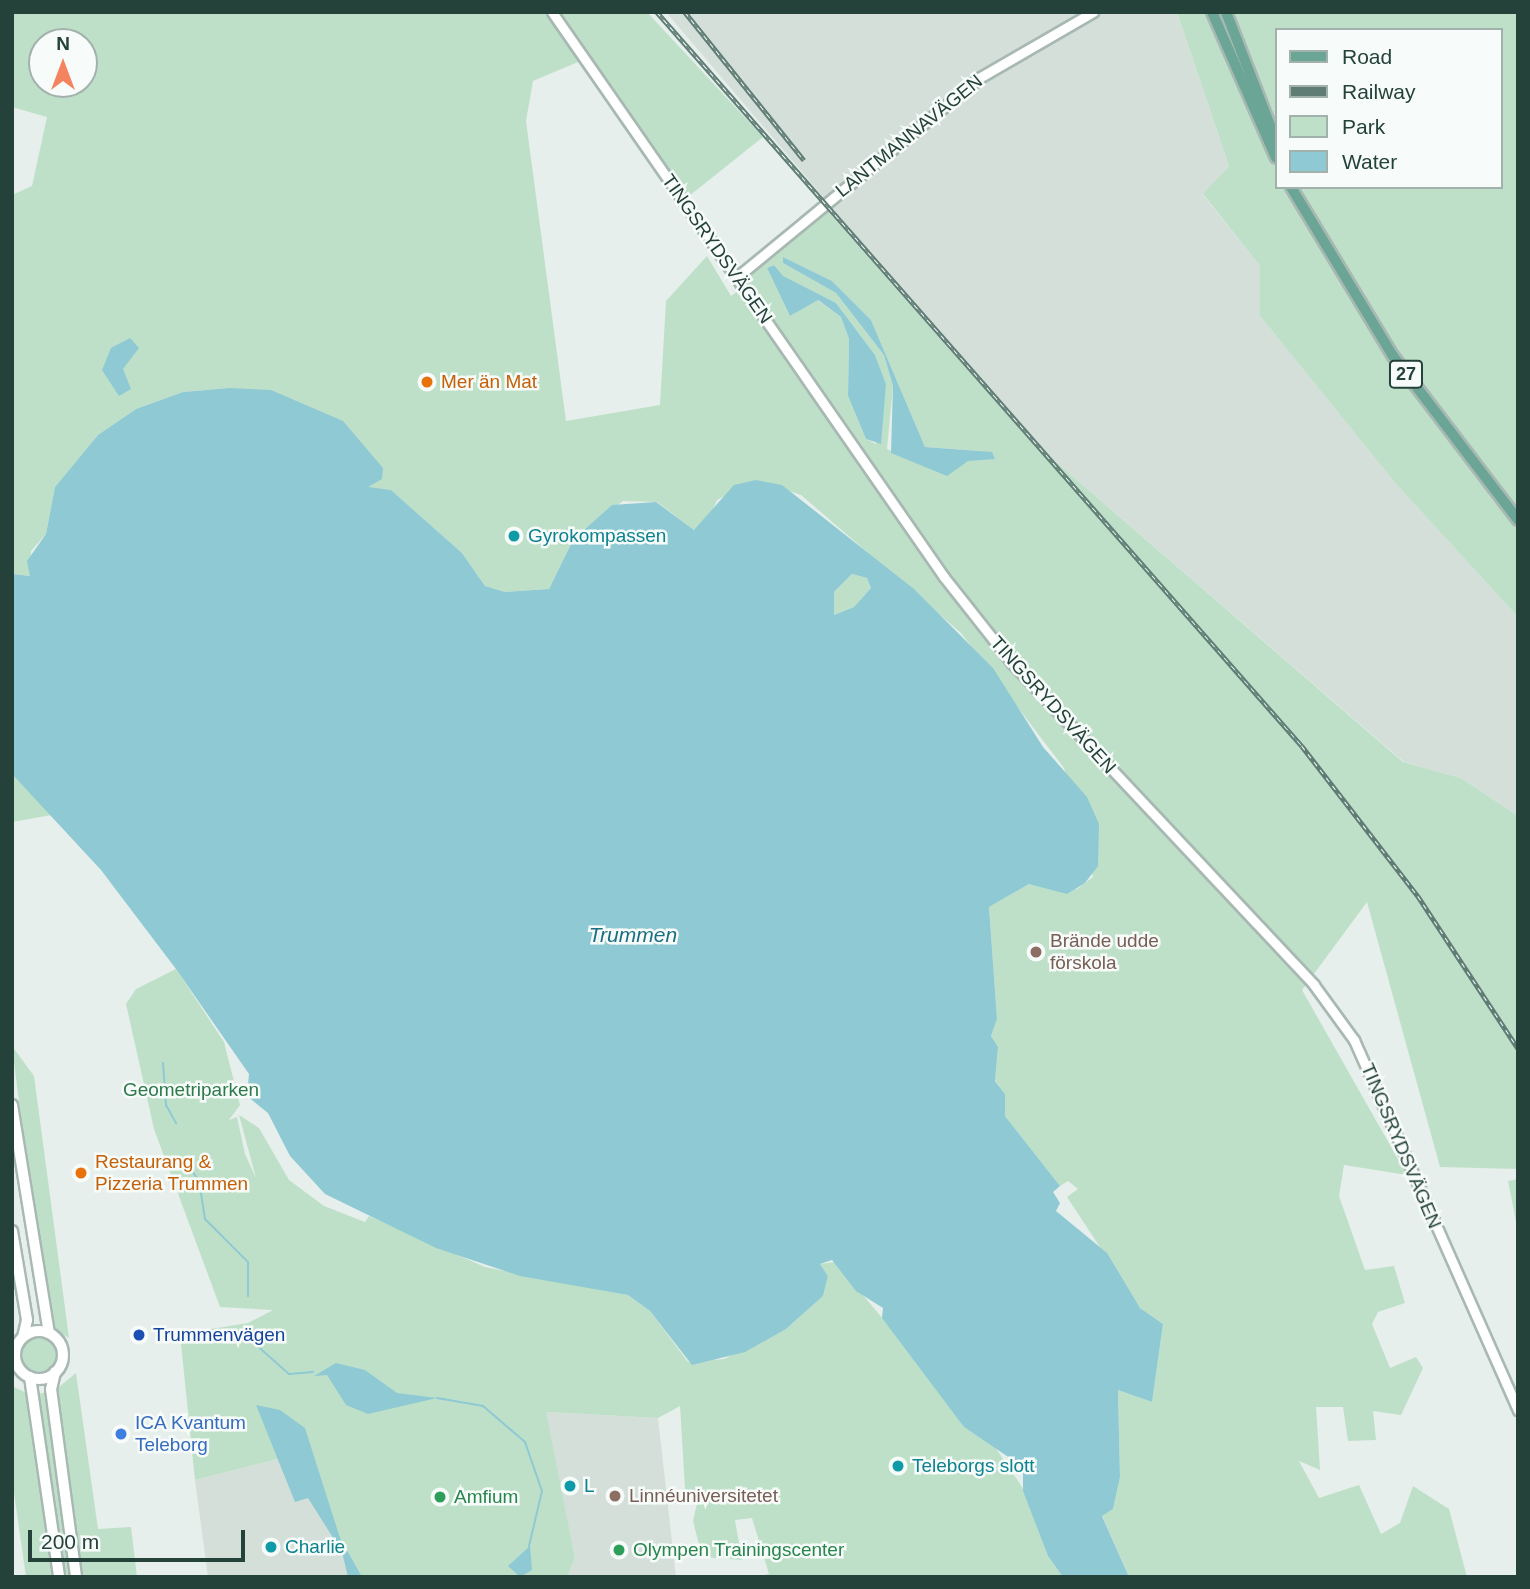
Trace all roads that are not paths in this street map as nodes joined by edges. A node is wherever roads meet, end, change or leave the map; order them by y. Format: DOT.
graph roads {
  1 [pos="552,12"];
  2 [pos="1093,12"];
  3 [pos="1212,12"];
  4 [pos="1226,12"];
  5 [pos="1274,136"];
  6 [pos="1274,153"];
  7 [pos="1292,189"];
  8 [pos="1298,189"];
  9 [pos="1309,217"];
  10 [pos="737,277"];
  11 [pos="1518,520"];
  12 [pos="12,1105"];
  13 [pos="12,1231"];
  14 [pos="48,1333"];
  15 [pos="22,1338"];
  16 [pos="55,1372"];
  17 [pos="30,1377"];
  18 [pos="1518,1410"];
  19 [pos="59,1577"];
  20 [pos="76,1577"];
  1 -- 10 [label="street, TINGSRYDSVÄGEN"];
  2 -- 10 [label="street, LANTMANNAVÄGEN"];
  3 -- 6 [label="main road"];
  4 -- 5 [label="main road"];
  7 -- 9 [label="main road, 27"];
  8 -- 9 [label="main road, 27"];
  9 -- 11 [label="main road, 27"];
  10 -- 18 [label="street, TINGSRYDSVÄGEN"];
  12 -- 14 [label="main road"];
  13 -- 15 [label="main road"];
  14 -- 15 [label="main road"];
  14 -- 16 [label="main road"];
  15 -- 17 [label="main road"];
  16 -- 17 [label="main road"];
  16 -- 20 [label="main road"];
  17 -- 19 [label="main road"];
}
